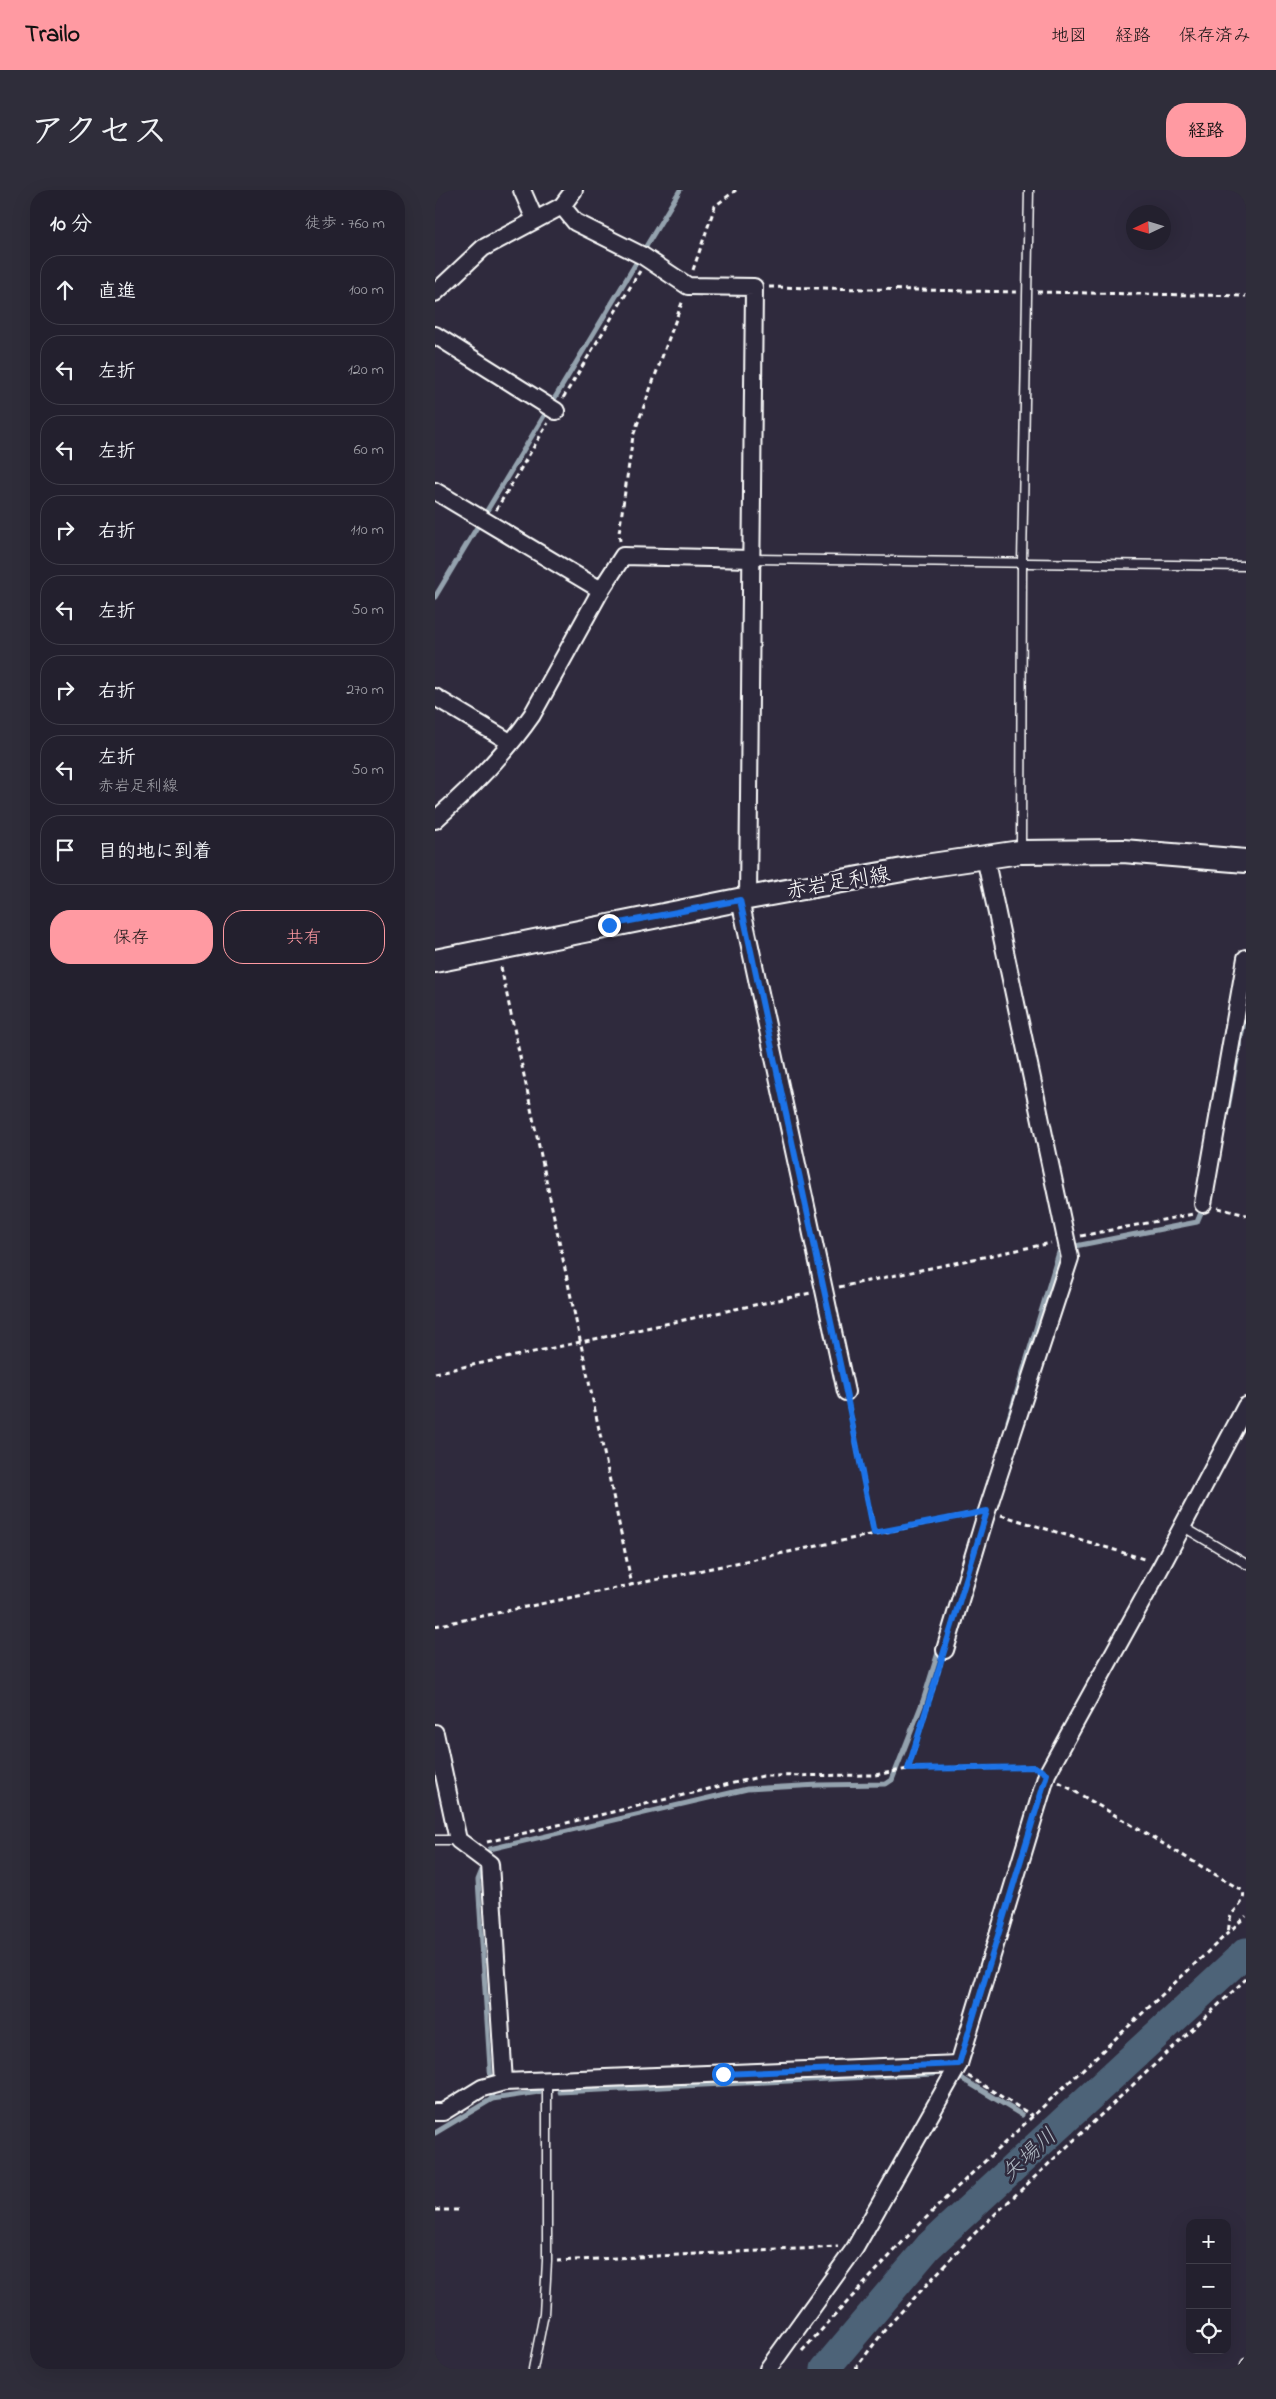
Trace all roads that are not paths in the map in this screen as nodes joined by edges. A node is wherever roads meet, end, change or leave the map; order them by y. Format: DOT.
graph roads {
  1 [pos="522,190"];
  2 [pos="574,190"];
  3 [pos="1029,190"];
  4 [pos="562,206"];
  5 [pos="535,220"];
  6 [pos="435,293"];
  7 [pos="435,335"];
  8 [pos="555,411"];
  9 [pos="435,492"];
  10 [pos="752,559"];
  11 [pos="1022,562"];
  12 [pos="1246,566"];
  13 [pos="601,590"];
  14 [pos="435,697"];
  15 [pos="510,742"];
  16 [pos="435,820"];
  17 [pos="1021,852"];
  18 [pos="985,857"];
  19 [pos="1246,861"];
  20 [pos="744,899"];
  21 [pos="1246,958"];
  22 [pos="435,961"];
  23 [pos="1203,1204"];
  24 [pos="846,1392"];
  25 [pos="1246,1406"];
  26 [pos="1182,1526"];
  27 [pos="1246,1564"];
  28 [pos="945,1650"];
  29 [pos="435,1734"];
  30 [pos="435,1840"];
  31 [pos="464,1843"];
  32 [pos="959,2064"];
  33 [pos="547,2081"];
  34 [pos="504,2082"];
  35 [pos="438,2114"];
  36 [pos="1246,2363"];
  37 [pos="771,2368"];
  38 [pos="533,2369"];
  39 [pos="1244,2369"];
  1 -- 5 [label="street"];
  2 -- 4 [label="street"];
  3 -- 11 [label="lane"];
  4 -- 5 [label="street"];
  4 -- 10 [label="street"];
  5 -- 6 [label="street"];
  7 -- 8 [label="street"];
  9 -- 13 [label="street"];
  10 -- 11 [label="lane"];
  10 -- 13 [label="street"];
  10 -- 20 [label="street"];
  11 -- 12 [label="lane"];
  11 -- 17 [label="lane"];
  13 -- 15 [label="street"];
  14 -- 15 [label="street"];
  15 -- 16 [label="street"];
  17 -- 18 [label="main road, 赤岩足利線"];
  17 -- 19 [label="main road, 赤岩足利線"];
  18 -- 20 [label="main road, 赤岩足利線"];
  18 -- 28 [label="street"];
  20 -- 22 [label="main road, 赤岩足利線"];
  20 -- 24 [label="street"];
  21 -- 23 [label="street"];
  25 -- 26 [label="street"];
  26 -- 27 [label="lane"];
  26 -- 32 [label="street"];
  29 -- 31 [label="street"];
  30 -- 31 [label="lane"];
  31 -- 34 [label="street"];
  32 -- 33 [label="street"];
  32 -- 37 [label="street"];
  33 -- 34 [label="street"];
  33 -- 38 [label="lane"];
  34 -- 35 [label="street"];
  36 -- 39 [label="lane"];
}
